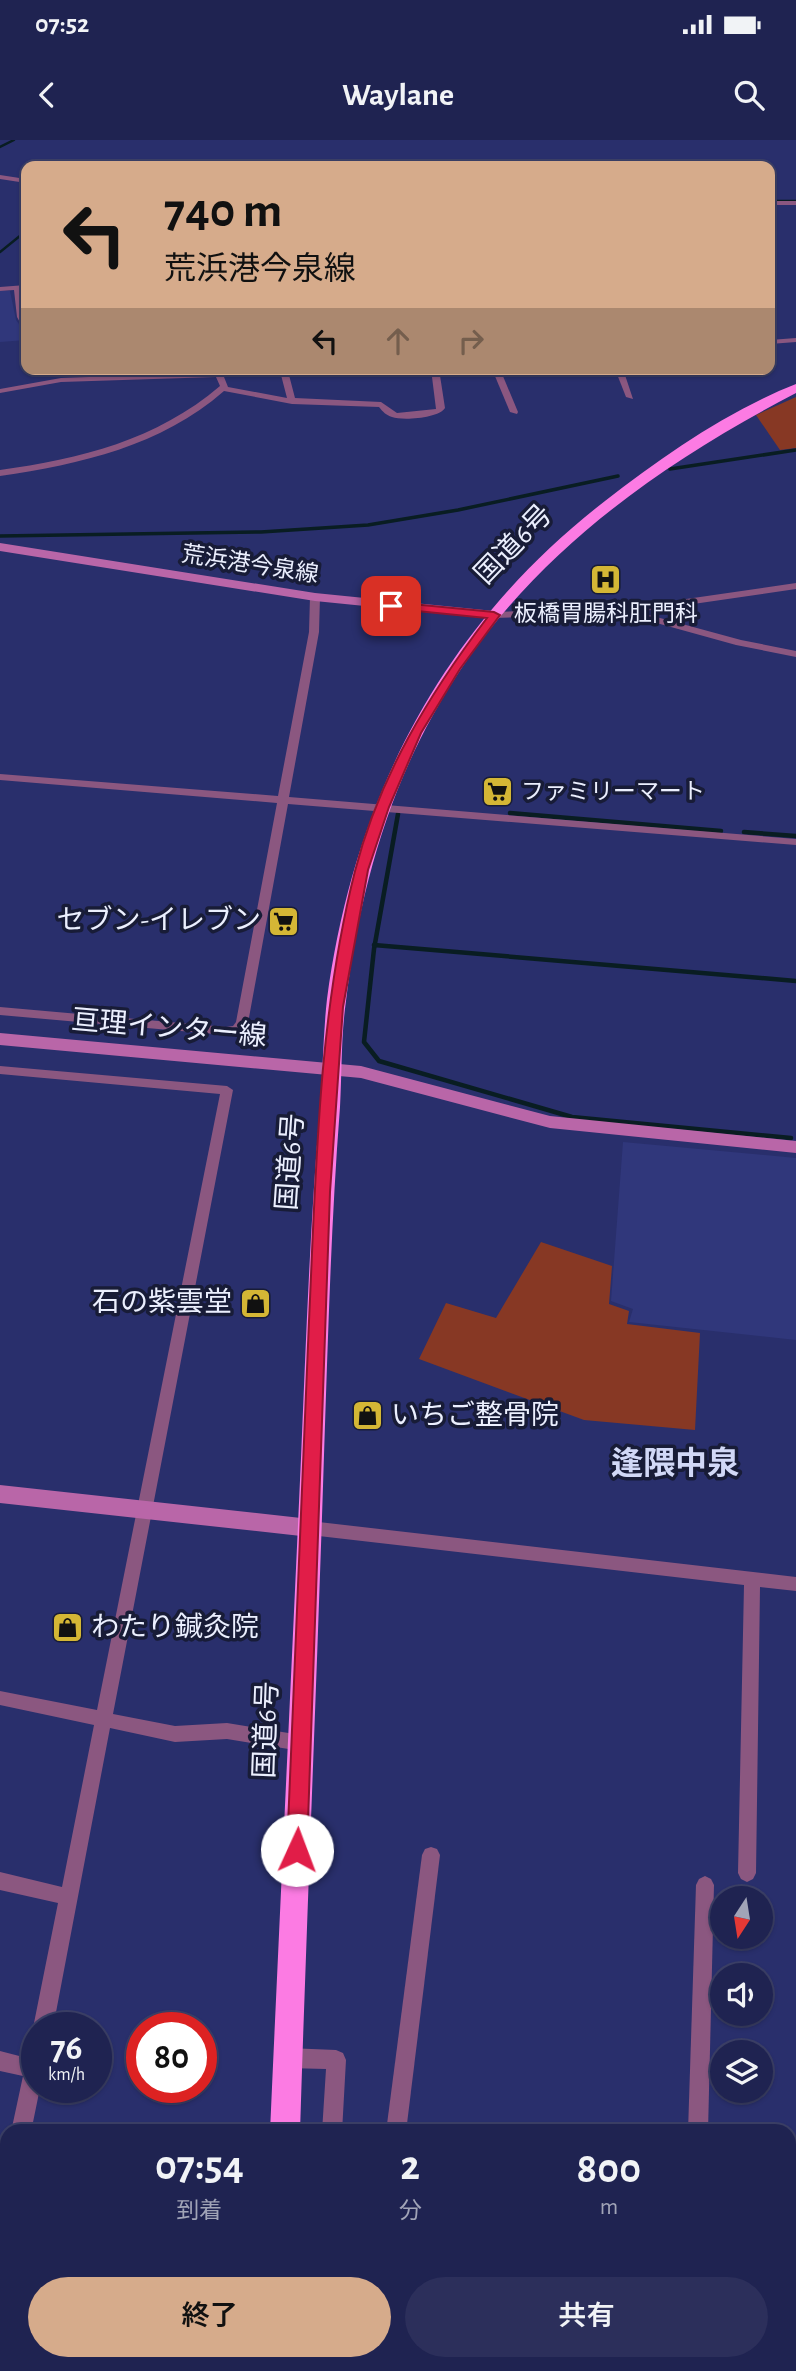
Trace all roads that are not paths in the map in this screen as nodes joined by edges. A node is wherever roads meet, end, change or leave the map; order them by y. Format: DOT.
graph roads {
  1 [pos="0,177"];
  2 [pos="21,180"];
  3 [pos="775,202"];
  4 [pos="796,203"];
  5 [pos="21,287"];
  6 [pos="0,289"];
  7 [pos="796,340"];
  8 [pos="775,342"];
  9 [pos="58,375"];
  10 [pos="263,375"];
  11 [pos="285,375"];
  12 [pos="436,375"];
  13 [pos="499,375"];
  14 [pos="621,375"];
  15 [pos="220,377"];
  16 [pos="61,380"];
  17 [pos="223,388"];
  18 [pos="796,388"];
  19 [pos="0,391"];
  20 [pos="630,397"];
  21 [pos="292,401"];
  22 [pos="514,412"];
  23 [pos="0,473"];
  24 [pos="0,547"];
  25 [pos="796,586"];
  26 [pos="315,597"];
  27 [pos="624,611"];
  28 [pos="494,615"];
  29 [pos="796,654"];
  30 [pos="0,777"];
  31 [pos="284,800"];
  32 [pos="383,807"];
  33 [pos="796,842"];
  34 [pos="0,1011"];
  35 [pos="0,1039"];
  36 [pos="0,1070"];
  37 [pos="332,1070"];
  38 [pos="796,1147"];
  39 [pos="0,1494"];
  40 [pos="144,1510"];
  41 [pos="310,1528"];
  42 [pos="752,1579"];
  43 [pos="796,1584"];
  44 [pos="0,1698"];
  45 [pos="104,1720"];
  46 [pos="302,1742"];
  47 [pos="431,1855"];
  48 [pos="747,1873"];
  49 [pos="0,1881"];
  50 [pos="705,1885"];
  51 [pos="69,1897"];
  52 [pos="46,2012"];
  53 [pos="287,2058"];
  54 [pos="0,2061"];
  55 [pos="21,2062"];
  56 [pos="27,2103"];
  57 [pos="23,2124"];
  58 [pos="285,2124"];
  59 [pos="332,2124"];
  60 [pos="397,2124"];
  61 [pos="698,2124"];
  1 -- 2 [label="street"];
  3 -- 4 [label="street"];
  5 -- 6 [label="street"];
  7 -- 8 [label="street"];
  9 -- 16 [label="street"];
  10 -- 15 [label="street"];
  11 -- 21 [label="street"];
  12 -- 21 [label="street"];
  13 -- 22 [label="street"];
  14 -- 20 [label="street"];
  15 -- 16 [label="street"];
  15 -- 17 [label="street"];
  16 -- 19 [label="street"];
  17 -- 21 [label="street"];
  17 -- 23 [label="street"];
  18 -- 28 [label="highway, 国道6号"];
  24 -- 26 [label="main road, 荒浜港今泉線"];
  25 -- 27 [label="street"];
  26 -- 28 [label="main road, 荒浜港今泉線"];
  26 -- 31 [label="street"];
  27 -- 28 [label="street"];
  27 -- 29 [label="street"];
  28 -- 32 [label="highway, 国道6号"];
  30 -- 31 [label="street"];
  31 -- 32 [label="street"];
  31 -- 34 [label="street"];
  32 -- 33 [label="street"];
  32 -- 37 [label="highway, 国道6号"];
  35 -- 37 [label="main road, 亘理インター線"];
  36 -- 40 [label="street"];
  37 -- 38 [label="main road, 亘理インター線"];
  37 -- 41 [label="highway, 国道6号"];
  39 -- 40 [label="main road"];
  40 -- 41 [label="main road"];
  40 -- 45 [label="street"];
  41 -- 42 [label="street"];
  41 -- 46 [label="highway, 国道6号"];
  42 -- 43 [label="street"];
  42 -- 48 [label="street"];
  44 -- 45 [label="street"];
  45 -- 46 [label="street"];
  45 -- 51 [label="street"];
  46 -- 53 [label="highway, 国道6号"];
  47 -- 60 [label="street"];
  49 -- 51 [label="street"];
  50 -- 61 [label="street"];
  51 -- 52 [label="street"];
  53 -- 58 [label="highway, 国道6号"];
  53 -- 59 [label="street"];
  54 -- 55 [label="street"];
  56 -- 57 [label="street"];
}
